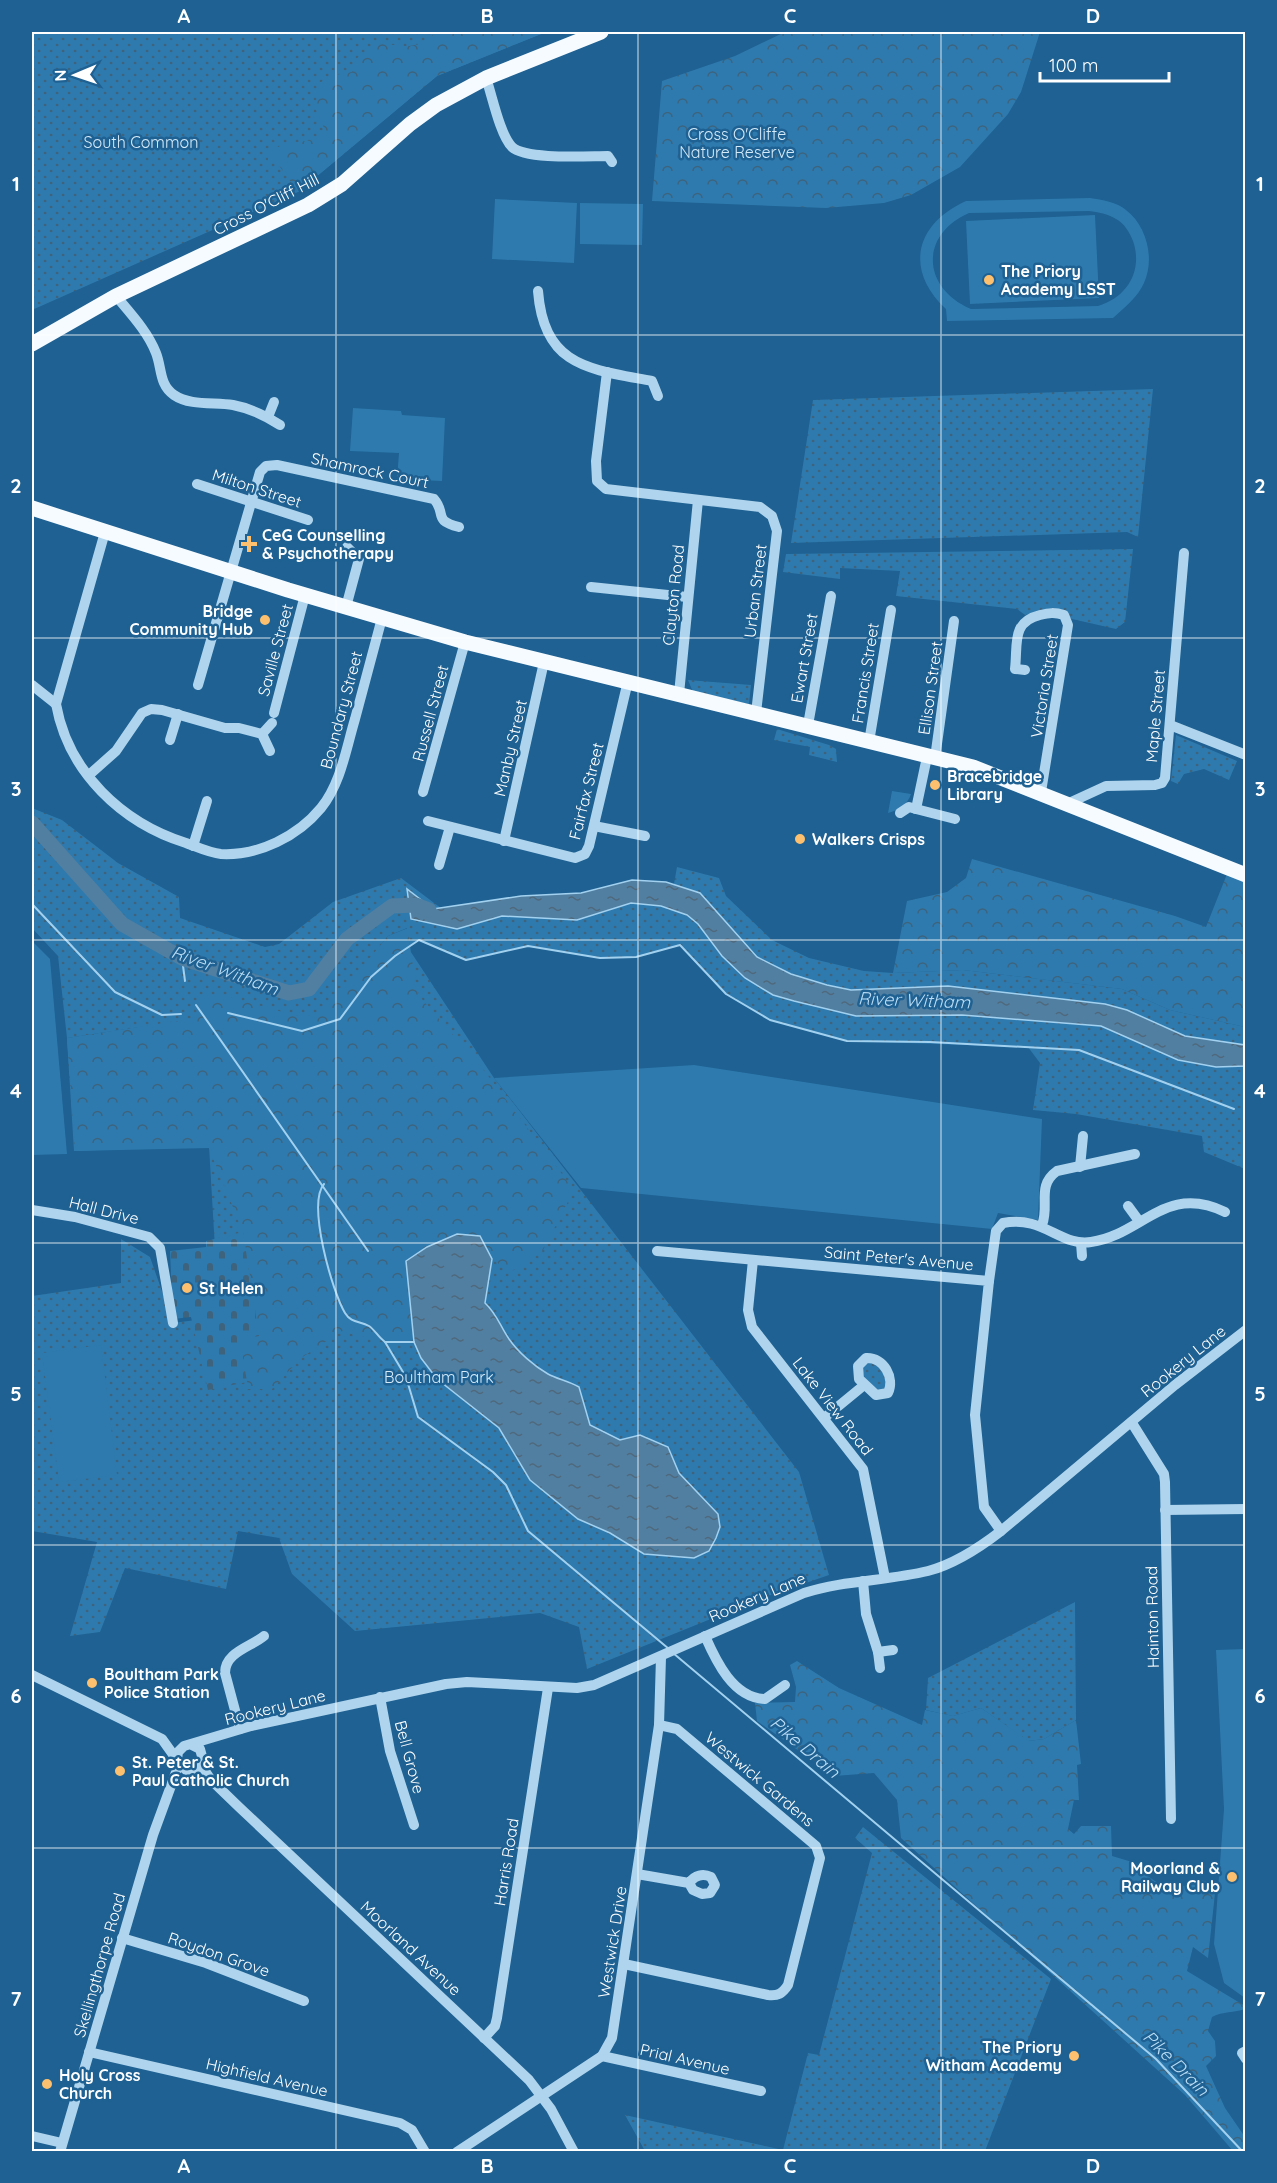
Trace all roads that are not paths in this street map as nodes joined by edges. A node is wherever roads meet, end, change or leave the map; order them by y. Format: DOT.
graph roads {
  1 [pos="601,32"];
  2 [pos="486,78"];
  3 [pos="612,162"];
  4 [pos="538,291"];
  5 [pos="116,296"];
  6 [pos="32,344"];
  7 [pos="607,372"];
  8 [pos="658,396"];
  9 [pos="274,402"];
  10 [pos="268,417"];
  11 [pos="280,425"];
  12 [pos="197,484"];
  13 [pos="698,500"];
  14 [pos="251,501"];
  15 [pos="32,508"];
  16 [pos="308,520"];
  17 [pos="459,527"];
  18 [pos="105,532"];
  19 [pos="347,547"];
  20 [pos="1184,553"];
  21 [pos="231,572"];
  22 [pos="591,587"];
  23 [pos="305,596"];
  24 [pos="831,596"];
  25 [pos="687,597"];
  26 [pos="346,608"];
  27 [pos="891,610"];
  28 [pos="382,618"];
  29 [pos="954,621"];
  30 [pos="465,642"];
  31 [pos="544,662"];
  32 [pos="1025,670"];
  33 [pos="628,681"];
  34 [pos="32,685"];
  35 [pos="198,685"];
  36 [pos="679,694"];
  37 [pos="56,704"];
  38 [pos="756,712"];
  39 [pos="178,714"];
  40 [pos="1170,724"];
  41 [pos="808,725"];
  42 [pos="262,734"];
  43 [pos="170,740"];
  44 [pos="869,742"];
  45 [pos="1244,750"];
  46 [pos="270,751"];
  47 [pos="931,758"];
  48 [pos="89,776"];
  49 [pos="423,792"];
  50 [pos="1041,792"];
  51 [pos="207,801"];
  52 [pos="1069,803"];
  53 [pos="916,809"];
  54 [pos="900,813"];
  55 [pos="955,819"];
  56 [pos="428,821"];
  57 [pos="594,826"];
  58 [pos="450,827"];
  59 [pos="645,836"];
  60 [pos="504,841"];
  61 [pos="193,846"];
  62 [pos="439,865"];
  63 [pos="1245,875"];
  64 [pos="1083,1136"];
  65 [pos="1135,1154"];
  66 [pos="1080,1167"];
  67 [pos="1128,1206"];
  68 [pos="1220,1206"];
  69 [pos="32,1210"];
  70 [pos="1139,1221"];
  71 [pos="1042,1225"];
  72 [pos="1081,1243"];
  73 [pos="657,1251"];
  74 [pos="1082,1256"];
  75 [pos="753,1260"];
  76 [pos="989,1281"];
  77 [pos="173,1323"];
  78 [pos="1245,1330"];
  79 [pos="863,1386"];
  80 [pos="824,1418"];
  81 [pos="1132,1424"];
  82 [pos="1245,1509"];
  83 [pos="1165,1510"];
  84 [pos="1001,1531"];
  85 [pos="885,1578"];
  86 [pos="863,1581"];
  87 [pos="264,1636"];
  88 [pos="705,1636"];
  89 [pos="893,1650"];
  90 [pos="878,1652"];
  91 [pos="668,1654"];
  92 [pos="880,1668"];
  93 [pos="32,1675"];
  94 [pos="785,1685"];
  95 [pos="548,1688"];
  96 [pos="380,1697"];
  97 [pos="659,1725"];
  98 [pos="240,1729"];
  99 [pos="162,1739"];
  100 [pos="213,1739"];
  101 [pos="188,1745"];
  102 [pos="202,1761"];
  103 [pos="183,1766"];
  104 [pos="211,1780"];
  105 [pos="1171,1819"];
  106 [pos="414,1825"];
  107 [pos="637,1874"];
  108 [pos="689,1882"];
  109 [pos="122,1938"];
  110 [pos="624,1964"];
  111 [pos="304,2001"];
  112 [pos="484,2038"];
  113 [pos="1245,2051"];
  114 [pos="89,2052"];
  115 [pos="602,2056"];
  116 [pos="1245,2059"];
  117 [pos="761,2091"];
  118 [pos="542,2095"];
  119 [pos="32,2136"];
  120 [pos="61,2147"];
  121 [pos="425,2151"];
  122 [pos="457,2151"];
  123 [pos="574,2151"];
  1 -- 2 [label="main road, Cross O'Cliff Hill"];
  2 -- 3 [label="street"];
  2 -- 5 [label="main road, Cross O'Cliff Hill"];
  4 -- 7 [label="street"];
  5 -- 6 [label="main road, Cross O'Cliff Hill"];
  5 -- 10 [label="street"];
  7 -- 8 [label="street"];
  7 -- 13 [label="street, Urban Street"];
  9 -- 10 [label="street"];
  10 -- 11 [label="street"];
  12 -- 14 [label="street, Milton Street"];
  13 -- 25 [label="street, Clayton Road"];
  13 -- 38 [label="street, Urban Street"];
  14 -- 16 [label="street, Milton Street"];
  14 -- 17 [label="street, Shamrock Court"];
  14 -- 21 [label="street"];
  15 -- 18 [label="main road"];
  18 -- 21 [label="main road"];
  18 -- 37 [label="street"];
  19 -- 26 [label="street"];
  20 -- 40 [label="street, Maple Street"];
  21 -- 23 [label="main road"];
  21 -- 35 [label="street"];
  22 -- 25 [label="street"];
  23 -- 26 [label="main road"];
  23 -- 42 [label="street, Saville Street"];
  24 -- 41 [label="street, Ewart Street"];
  25 -- 36 [label="street, Clayton Road"];
  26 -- 28 [label="main road"];
  27 -- 44 [label="street, Francis Street"];
  28 -- 30 [label="main road"];
  28 -- 61 [label="street, Boundary Street"];
  29 -- 47 [label="street, Ellison Street"];
  30 -- 31 [label="main road"];
  30 -- 49 [label="street, Russell Street"];
  31 -- 33 [label="main road"];
  31 -- 60 [label="street, Manby Street"];
  32 -- 50 [label="street, Victoria Street"];
  33 -- 36 [label="main road"];
  33 -- 57 [label="street, Fairfax Street"];
  34 -- 37 [label="street"];
  36 -- 38 [label="main road"];
  37 -- 48 [label="street, Boundary Street"];
  38 -- 41 [label="main road"];
  39 -- 42 [label="street"];
  39 -- 43 [label="street"];
  39 -- 48 [label="street"];
  40 -- 45 [label="street"];
  40 -- 52 [label="street, Maple Street"];
  41 -- 44 [label="main road"];
  42 -- 46 [label="street"];
  44 -- 47 [label="main road"];
  47 -- 50 [label="main road"];
  47 -- 53 [label="street, Ellison Street"];
  48 -- 61 [label="street, Boundary Street"];
  50 -- 52 [label="main road"];
  51 -- 61 [label="street"];
  52 -- 63 [label="main road"];
  53 -- 54 [label="street"];
  53 -- 55 [label="street"];
  56 -- 58 [label="street, Fairfax Street"];
  57 -- 59 [label="street"];
  57 -- 60 [label="street, Fairfax Street"];
  58 -- 60 [label="street, Fairfax Street"];
  58 -- 62 [label="street"];
  64 -- 66 [label="street"];
  65 -- 66 [label="street"];
  66 -- 71 [label="street"];
  67 -- 70 [label="street"];
  68 -- 70 [label="street"];
  69 -- 77 [label="street, Hall Drive"];
  70 -- 72 [label="street"];
  71 -- 72 [label="street"];
  71 -- 76 [label="street"];
  72 -- 74 [label="street"];
  73 -- 75 [label="street, Saint Peter's Avenue"];
  75 -- 76 [label="street, Saint Peter's Avenue"];
  75 -- 80 [label="street, Lake View Road"];
  76 -- 84 [label="street, Saint Peter's Avenue"];
  78 -- 81 [label="street, Rookery Lane"];
  79 -- 80 [label="street"];
  80 -- 85 [label="street, Lake View Road"];
  81 -- 83 [label="street, Hainton Road"];
  81 -- 84 [label="street, Rookery Lane"];
  82 -- 83 [label="street"];
  83 -- 105 [label="street, Hainton Road"];
  84 -- 85 [label="street, Rookery Lane"];
  85 -- 86 [label="street, Rookery Lane"];
  86 -- 88 [label="street, Rookery Lane"];
  86 -- 90 [label="street"];
  87 -- 98 [label="street"];
  88 -- 91 [label="street, Rookery Lane"];
  88 -- 94 [label="street"];
  89 -- 90 [label="street"];
  90 -- 92 [label="street"];
  91 -- 95 [label="street, Rookery Lane"];
  91 -- 97 [label="street, Westwick Drive"];
  93 -- 99 [label="street"];
  95 -- 96 [label="street, Rookery Lane"];
  95 -- 112 [label="street, Harris Road"];
  96 -- 98 [label="street, Rookery Lane"];
  96 -- 106 [label="street, Bell Grove"];
  97 -- 107 [label="street, Westwick Drive"];
  97 -- 110 [label="street, Westwick Gardens"];
  98 -- 100 [label="street, Rookery Lane"];
  99 -- 101 [label="street"];
  99 -- 103 [label="street"];
  100 -- 101 [label="street, Rookery Lane"];
  100 -- 102 [label="street"];
  101 -- 102 [label="street, Moorland Avenue"];
  101 -- 103 [label="street"];
  102 -- 103 [label="street"];
  102 -- 104 [label="street, Moorland Avenue"];
  103 -- 104 [label="street, Moorland Avenue"];
  103 -- 109 [label="street, Skellingthorpe Road"];
  104 -- 112 [label="street, Moorland Avenue"];
  107 -- 108 [label="street"];
  107 -- 110 [label="street, Westwick Drive"];
  109 -- 111 [label="street, Roydon Grove"];
  109 -- 114 [label="street, Skellingthorpe Road"];
  110 -- 115 [label="street, Westwick Drive"];
  112 -- 118 [label="street, Moorland Avenue"];
  113 -- 116 [label="street"];
  114 -- 120 [label="street, Skellingthorpe Road"];
  114 -- 121 [label="street, Highfield Avenue"];
  115 -- 117 [label="street, Prial Avenue"];
  115 -- 118 [label="street"];
  118 -- 122 [label="street"];
  118 -- 123 [label="street, Moorland Avenue"];
  119 -- 120 [label="street"];
}
